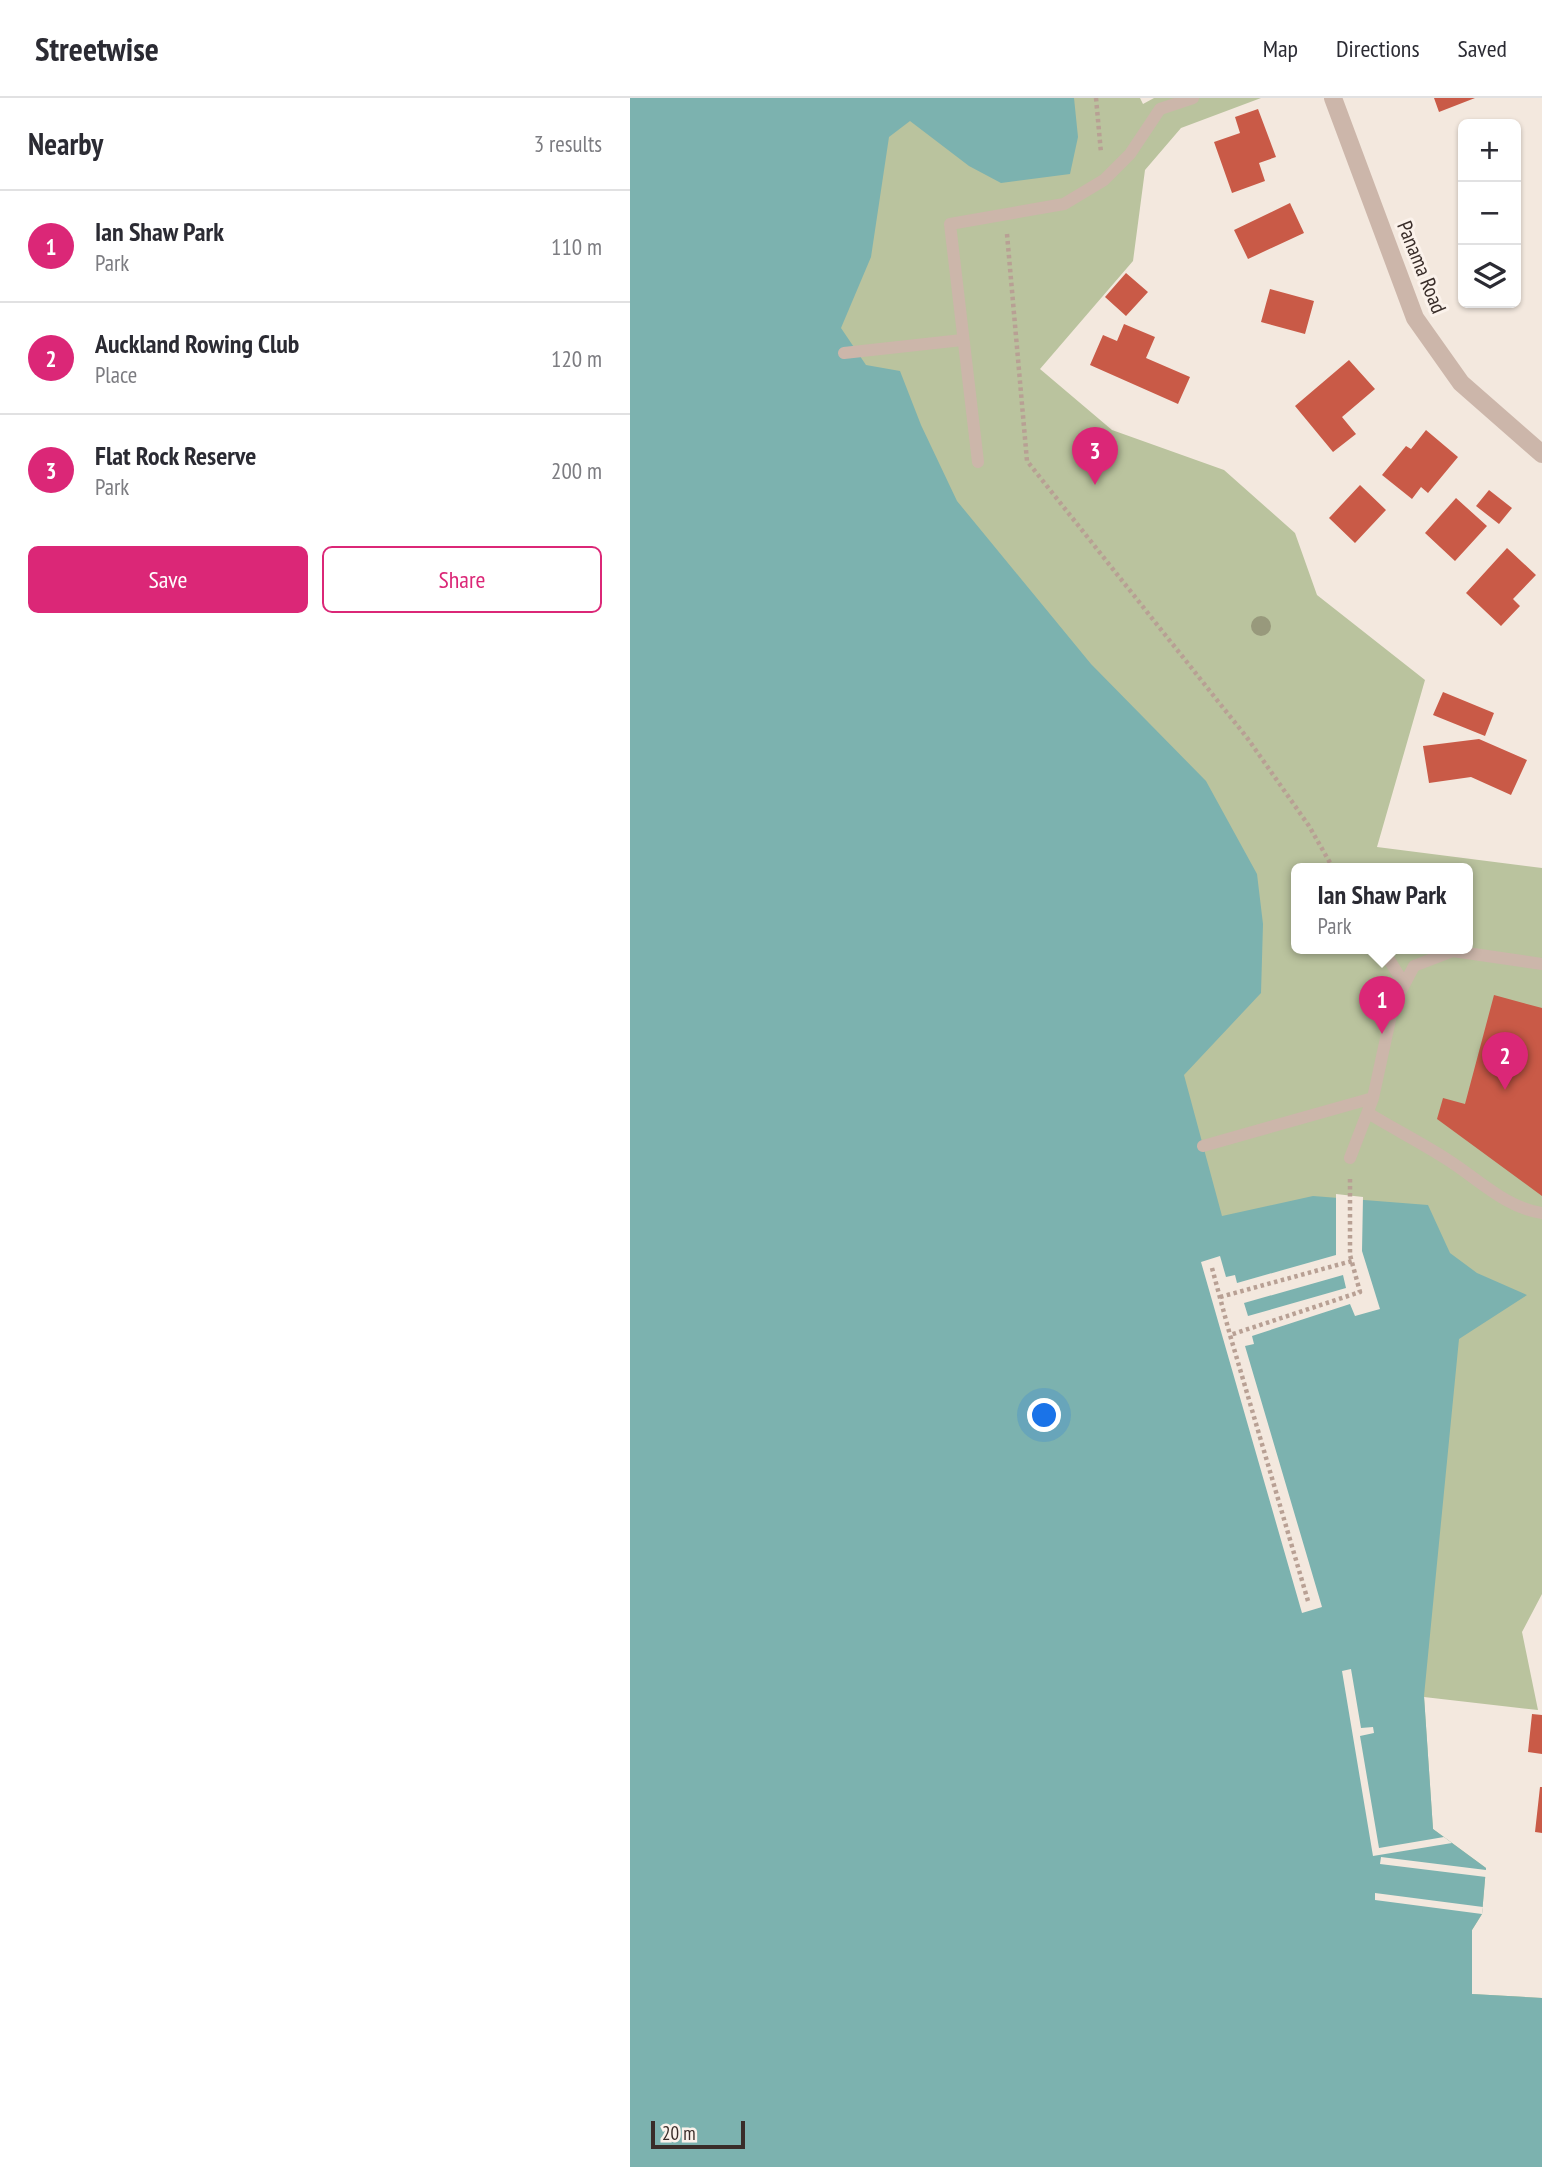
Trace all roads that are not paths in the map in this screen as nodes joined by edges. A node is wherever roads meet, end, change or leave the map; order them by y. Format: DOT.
graph roads {
  1 [pos="1193,98"];
  2 [pos="1333,98"];
  3 [pos="962,340"];
  4 [pos="844,353"];
  5 [pos="1542,454"];
  6 [pos="978,462"];
  7 [pos="1386,954"];
  8 [pos="1445,954"];
  9 [pos="1473,954"];
  10 [pos="1542,964"];
  11 [pos="1404,984"];
  12 [pos="1373,1098"];
  13 [pos="1368,1113"];
  14 [pos="1203,1146"];
  15 [pos="1350,1158"];
  16 [pos="1542,1213"];
  1 -- 3 [label="lane"];
  2 -- 5 [label="street, Panama Road"];
  3 -- 4 [label="lane"];
  3 -- 6 [label="lane"];
  7 -- 11 [label="lane"];
  8 -- 11 [label="lane"];
  9 -- 10 [label="lane"];
  11 -- 12 [label="lane"];
  12 -- 13 [label="lane"];
  12 -- 14 [label="lane"];
  13 -- 15 [label="lane"];
  13 -- 16 [label="lane"];
}
